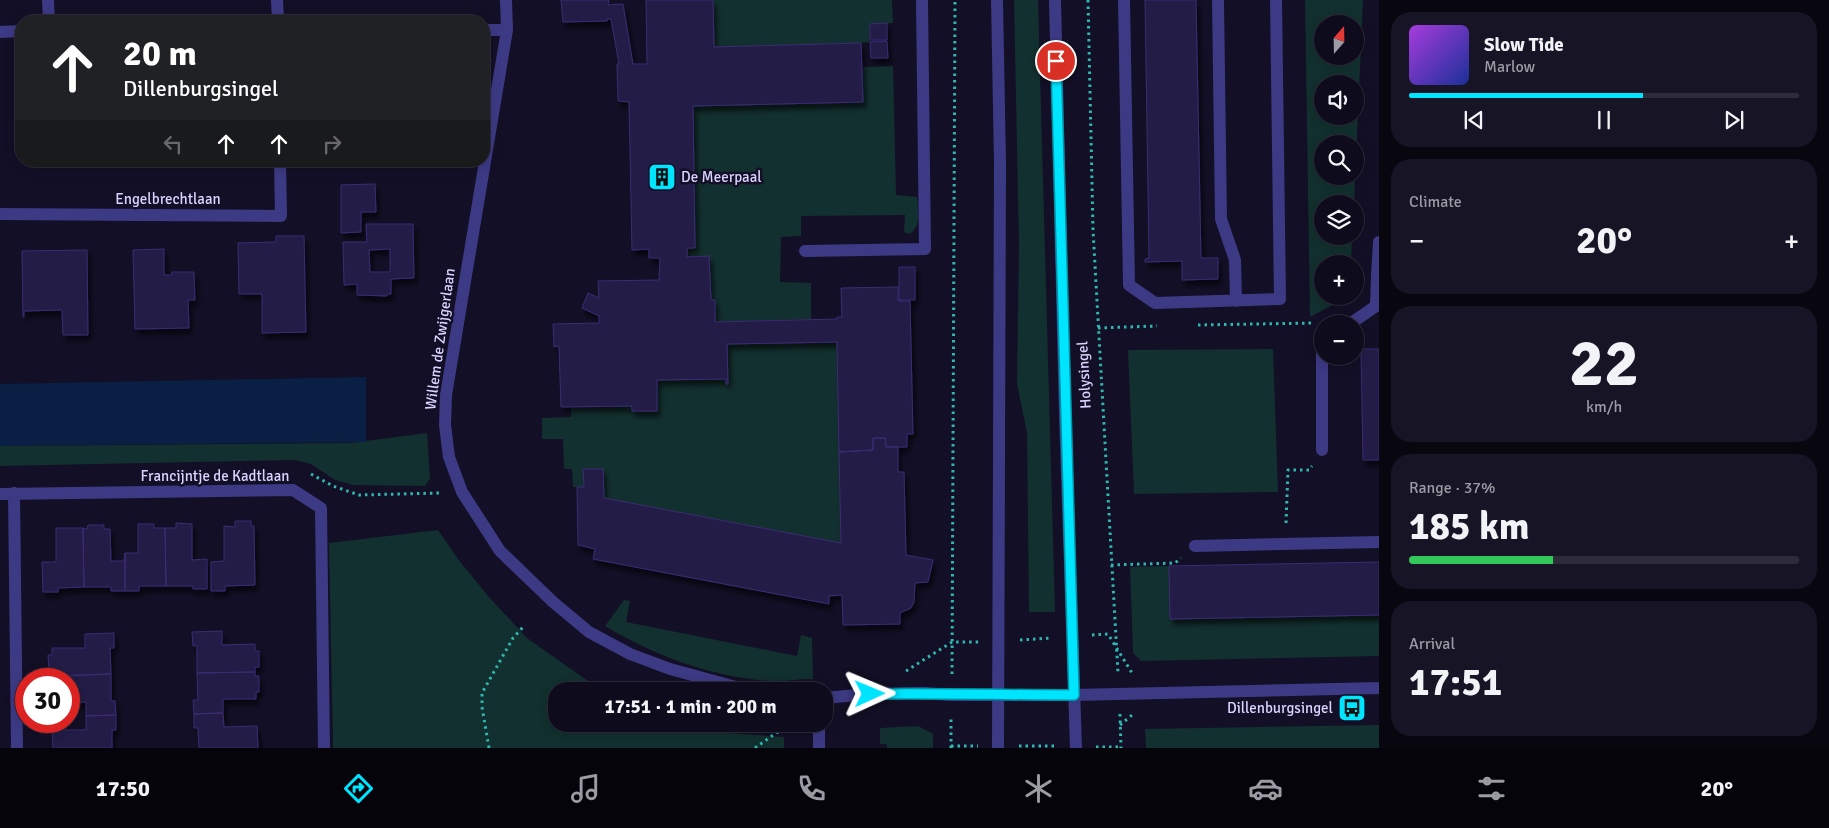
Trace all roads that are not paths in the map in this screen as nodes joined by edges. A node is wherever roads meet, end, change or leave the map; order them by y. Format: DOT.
graph roads {
  1 [pos="48,0"];
  2 [pos="277,0"];
  3 [pos="506,0"];
  4 [pos="922,0"];
  5 [pos="997,0"];
  6 [pos="1055,0"];
  7 [pos="1124,0"];
  8 [pos="1218,0"];
  9 [pos="1276,0"];
  10 [pos="49,15"];
  11 [pos="278,15"];
  12 [pos="490,30"];
  13 [pos="507,30"];
  14 [pos="15,31"];
  15 [pos="0,32"];
  16 [pos="490,132"];
  17 [pos="280,167"];
  18 [pos="484,167"];
  19 [pos="0,214"];
  20 [pos="1379,242"];
  21 [pos="804,252"];
  22 [pos="1378,276"];
  23 [pos="1236,301"];
  24 [pos="1363,315"];
  25 [pos="1322,365"];
  26 [pos="1322,450"];
  27 [pos="14,493"];
  28 [pos="0,494"];
  29 [pos="1379,542"];
  30 [pos="1195,546"];
  31 [pos="718,682"];
  32 [pos="1379,688"];
  33 [pos="998,695"];
  34 [pos="1074,695"];
  35 [pos="833,697"];
  36 [pos="819,732"];
  37 [pos="998,747"];
  38 [pos="1076,747"];
  39 [pos="17,748"];
  40 [pos="324,748"];
  41 [pos="819,748"];
  1 -- 10 [label="street"];
  2 -- 11 [label="street"];
  3 -- 13 [label="street, Willem de Zwijgerlaan"];
  4 -- 21 [label="street"];
  5 -- 33 [label="street"];
  6 -- 34 [label="street, Holysingel"];
  7 -- 23 [label="street"];
  8 -- 23 [label="street"];
  9 -- 23 [label="street"];
  12 -- 13 [label="street"];
  13 -- 16 [label="street, Willem de Zwijgerlaan"];
  14 -- 15 [label="street"];
  17 -- 19 [label="street, Engelbrechtlaan"];
  18 -- 31 [label="street, Willem de Zwijgerlaan"];
  20 -- 22 [label="street"];
  22 -- 24 [label="street"];
  25 -- 26 [label="street"];
  27 -- 28 [label="street, Francijntje de Kadtlaan"];
  27 -- 39 [label="street"];
  27 -- 40 [label="street, Francijntje de Kadtlaan"];
  29 -- 30 [label="street"];
  32 -- 34 [label="street"];
  33 -- 34 [label="street"];
  33 -- 35 [label="street"];
  33 -- 37 [label="street"];
  34 -- 38 [label="street, Holysingel"];
  36 -- 41 [label="street"];
}
